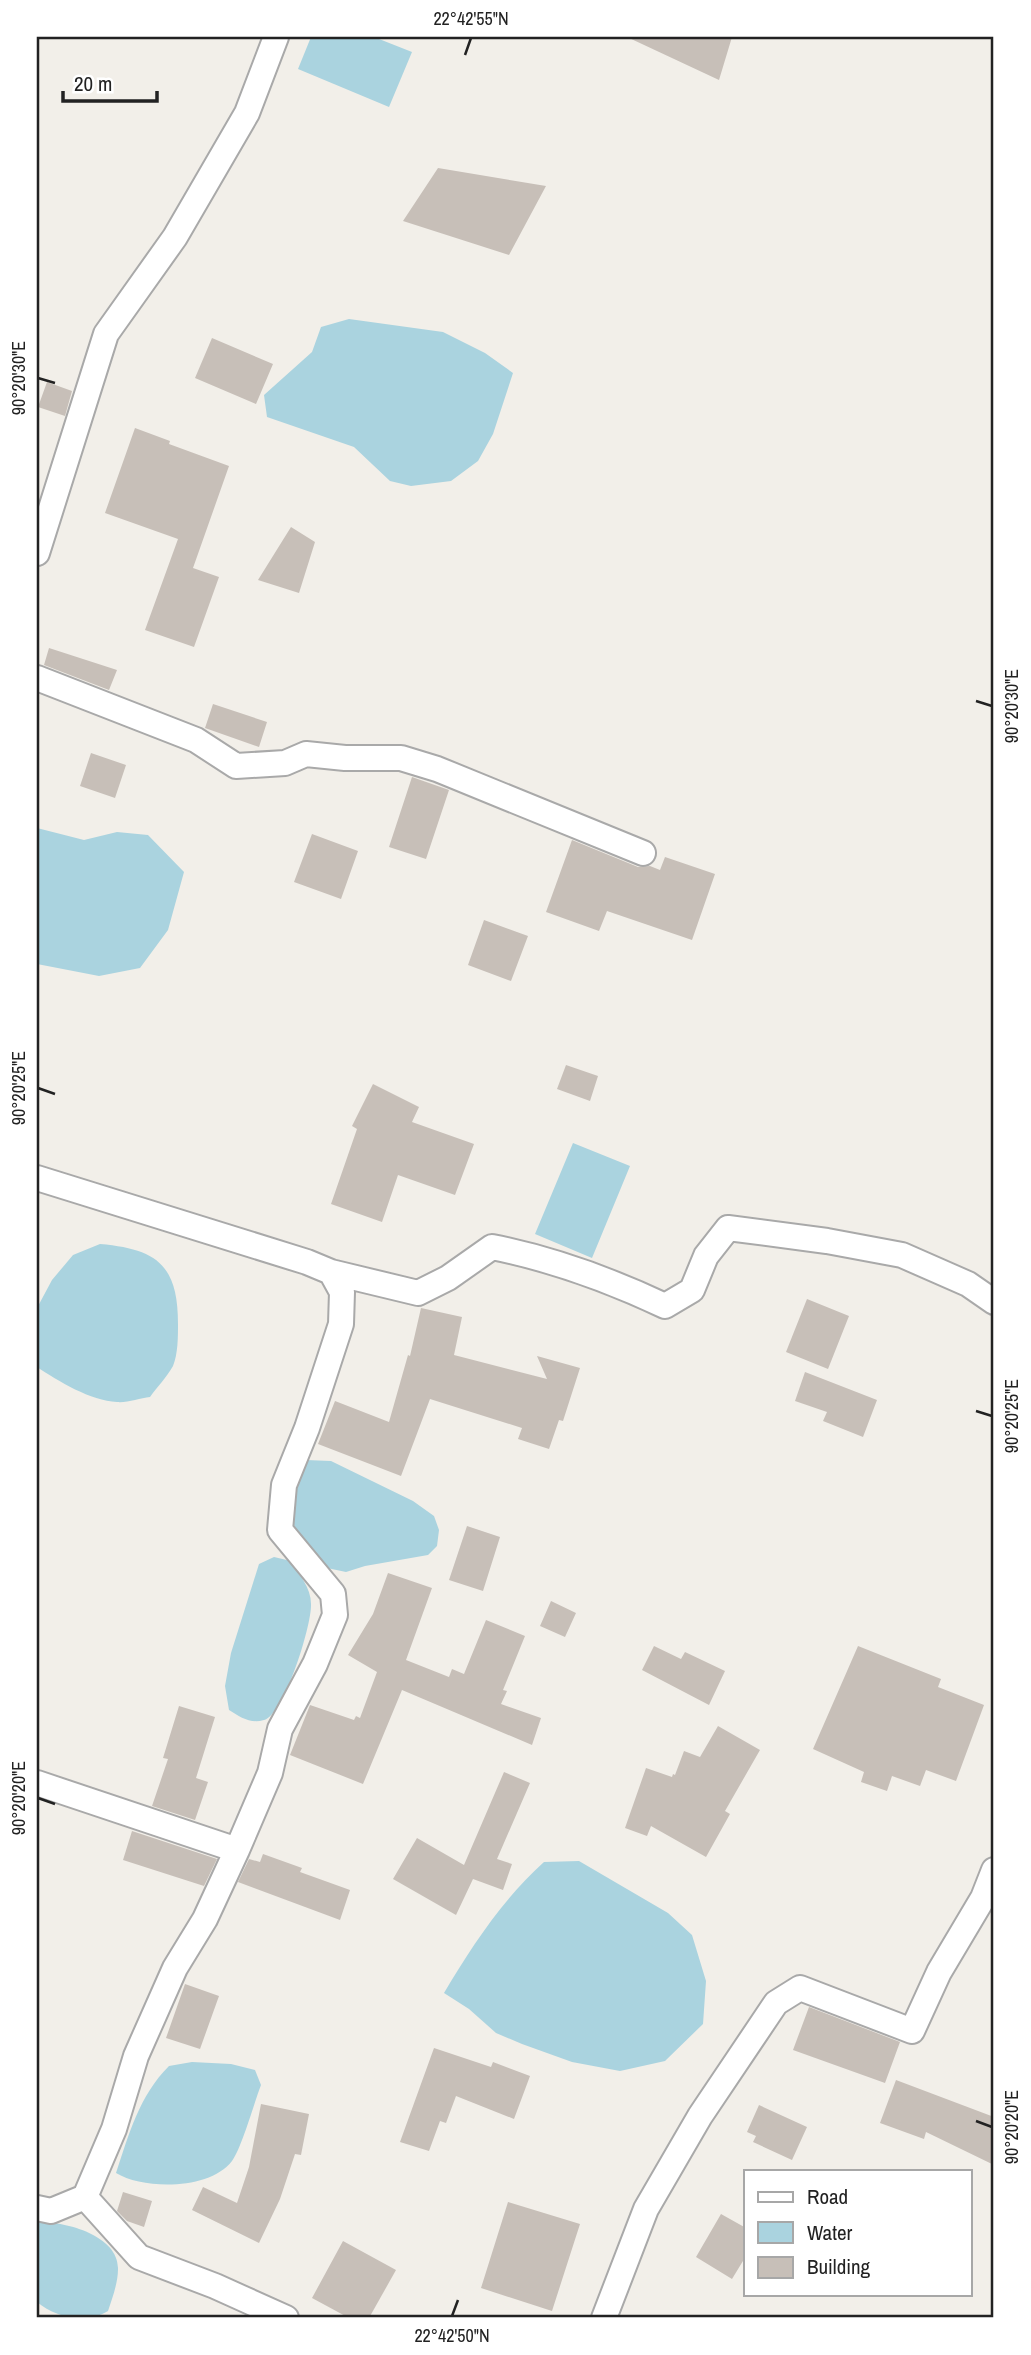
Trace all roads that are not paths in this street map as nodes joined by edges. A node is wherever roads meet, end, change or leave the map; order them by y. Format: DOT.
graph roads {
  1 [pos="276,37"];
  2 [pos="37,553"];
  3 [pos="37,678"];
  4 [pos="643,853"];
  5 [pos="37,1178"];
  6 [pos="331,1272"];
  7 [pos="994,1302"];
  8 [pos="37,1783"];
  9 [pos="237,1850"];
  10 [pos="994,1870"];
  11 [pos="85,2197"];
  12 [pos="37,2208"];
  13 [pos="286,2318"];
  14 [pos="604,2318"];
  1 -- 2 [label="street"];
  3 -- 4 [label="street"];
  5 -- 6 [label="street"];
  6 -- 7 [label="street"];
  6 -- 9 [label="street"];
  8 -- 9 [label="street"];
  9 -- 11 [label="street"];
  10 -- 14 [label="street"];
  11 -- 12 [label="street"];
  11 -- 13 [label="street"];
}
